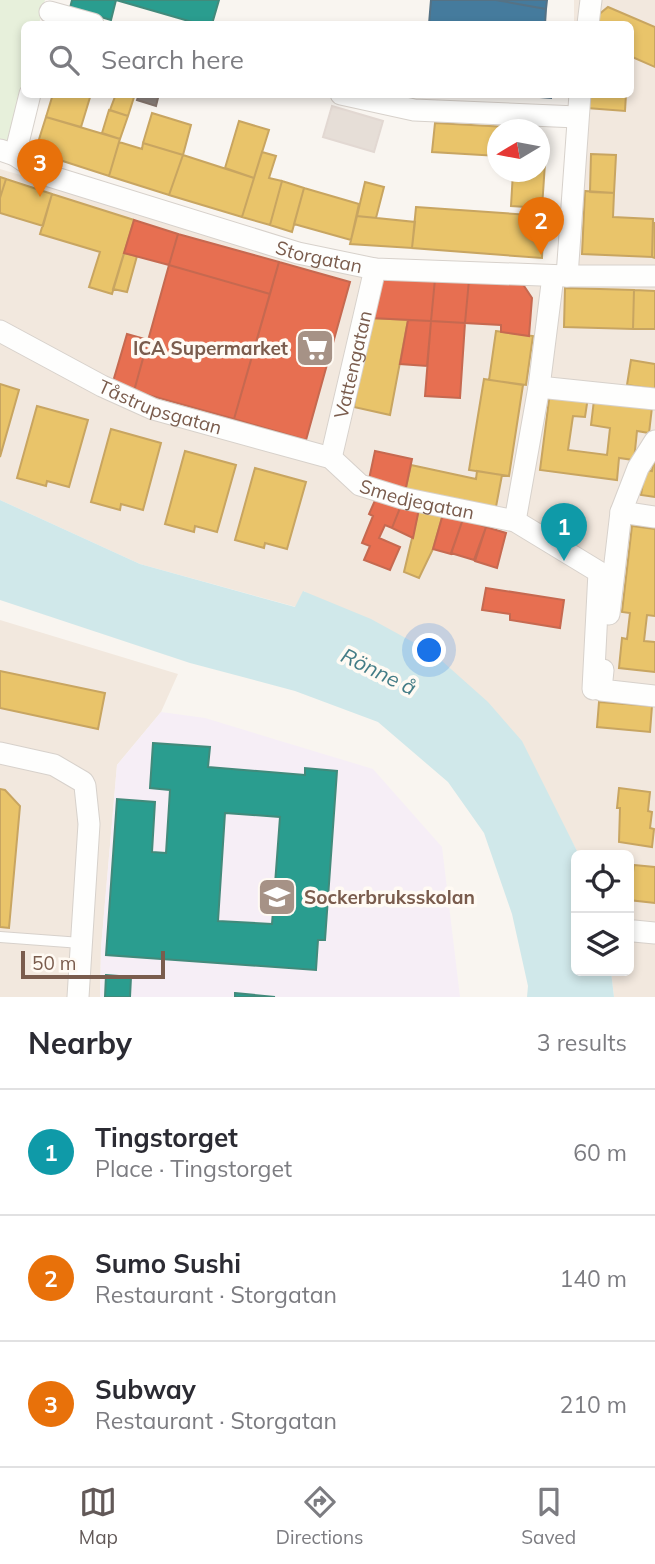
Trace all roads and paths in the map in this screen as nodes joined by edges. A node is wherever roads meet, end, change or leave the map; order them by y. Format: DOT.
graph roads {
  1 [pos="591,0"];
  2 [pos="50,12"];
  3 [pos="82,21"];
  4 [pos="588,21"];
  5 [pos="28,98"];
  6 [pos="359,98"];
  7 [pos="579,98"];
  8 [pos="577,117"];
  9 [pos="7,153"];
  10 [pos="375,269"];
  11 [pos="560,276"];
  12 [pos="655,276"];
  13 [pos="0,331"];
  14 [pos="538,387"];
  15 [pos="655,399"];
  16 [pos="655,441"];
  17 [pos="331,458"];
  18 [pos="621,512"];
  19 [pos="655,517"];
  20 [pos="515,521"];
  21 [pos="597,689"];
  22 [pos="655,696"];
  23 [pos="0,753"];
  24 [pos="0,937"];
  25 [pos="81,943"];
  26 [pos="78,997"];
  1 -- 4 [label="street"];
  2 -- 3 [label="street"];
  5 -- 9 [label="street"];
  6 -- 8 [label="street"];
  7 -- 8 [label="street"];
  8 -- 11 [label="street"];
  9 -- 10 [label="street, Storgatan"];
  10 -- 11 [label="street, Storgatan"];
  10 -- 17 [label="street, Vattengatan"];
  11 -- 12 [label="street, Storgatan"];
  11 -- 14 [label="street"];
  13 -- 17 [label="street, Tåstrupsgatan"];
  14 -- 15 [label="street"];
  14 -- 20 [label="street"];
  16 -- 18 [label="street"];
  17 -- 20 [label="street, Smedjegatan"];
  18 -- 19 [label="street"];
  18 -- 21 [label="street"];
  20 -- 21 [label="street"];
  21 -- 22 [label="street"];
  23 -- 25 [label="street"];
  24 -- 25 [label="lane"];
  25 -- 26 [label="street"];
}
